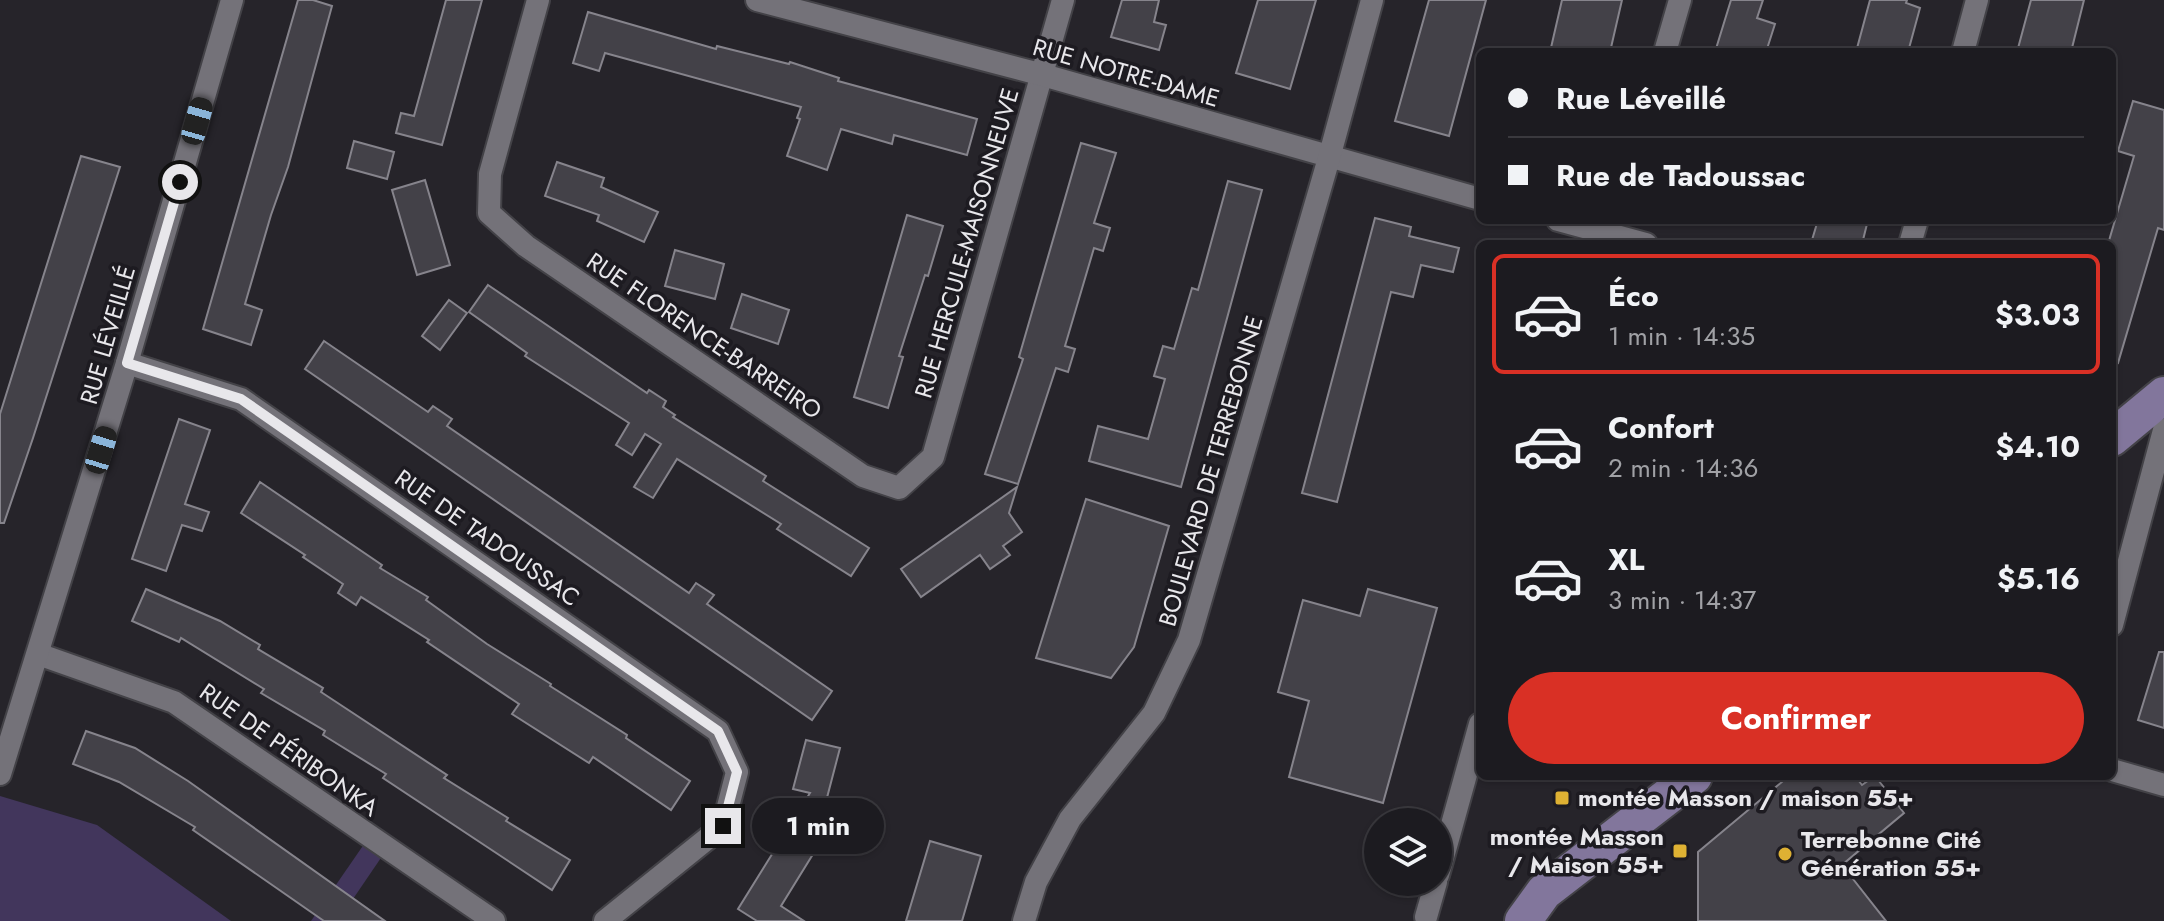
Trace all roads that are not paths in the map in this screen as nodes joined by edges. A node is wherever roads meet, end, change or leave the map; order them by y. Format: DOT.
graph roads {
  1 [pos="232,0"];
  2 [pos="538,0"];
  3 [pos="757,0"];
  4 [pos="1063,0"];
  5 [pos="1372,0"];
  6 [pos="1680,0"];
  7 [pos="1977,0"];
  8 [pos="1666,48"];
  9 [pos="1964,48"];
  10 [pos="1043,75"];
  11 [pos="1329,158"];
  12 [pos="1476,198"];
  13 [pos="1576,224"];
  14 [pos="1616,233"];
  15 [pos="1635,240"];
  16 [pos="127,363"];
  17 [pos="2164,395"];
  18 [pos="2164,430"];
  19 [pos="2116,435"];
  20 [pos="899,488"];
  21 [pos="2116,610"];
  22 [pos="38,654"];
  23 [pos="1476,738"];
  24 [pos="1,767"];
  25 [pos="2116,771"];
  26 [pos="1689,780"];
  27 [pos="2164,785"];
  28 [pos="1452,825"];
  29 [pos="1432,896"];
  30 [pos="1426,917"];
  31 [pos="494,921"];
  32 [pos="605,921"];
  33 [pos="1024,921"];
  34 [pos="1523,921"];
  1 -- 16 [label="street, RUE LÉVEILLÉ"];
  2 -- 20 [label="street, RUE FLORENCE-BARREIRO"];
  3 -- 10 [label="street, RUE NOTRE-DAME"];
  4 -- 10 [label="street, RUE HERCULE-MAISONNEUVE"];
  5 -- 11 [label="street, BOULEVARD DE TERREBONNE"];
  6 -- 8 [label="street"];
  7 -- 9 [label="street"];
  10 -- 11 [label="street, RUE NOTRE-DAME"];
  10 -- 20 [label="street, RUE HERCULE-MAISONNEUVE"];
  11 -- 12 [label="street, RUE NOTRE-DAME"];
  11 -- 33 [label="street, BOULEVARD DE TERREBONNE"];
  13 -- 14 [label="street"];
  14 -- 15 [label="street"];
  16 -- 22 [label="street, RUE LÉVEILLÉ"];
  16 -- 32 [label="street, RUE DE TADOUSSAC"];
  17 -- 19 [label="main road"];
  18 -- 21 [label="street"];
  22 -- 24 [label="street, RUE LÉVEILLÉ"];
  22 -- 31 [label="street, RUE DE PÉRIBONKA"];
  23 -- 28 [label="street"];
  25 -- 27 [label="street"];
  26 -- 34 [label="main road"];
  29 -- 30 [label="street"];
}
